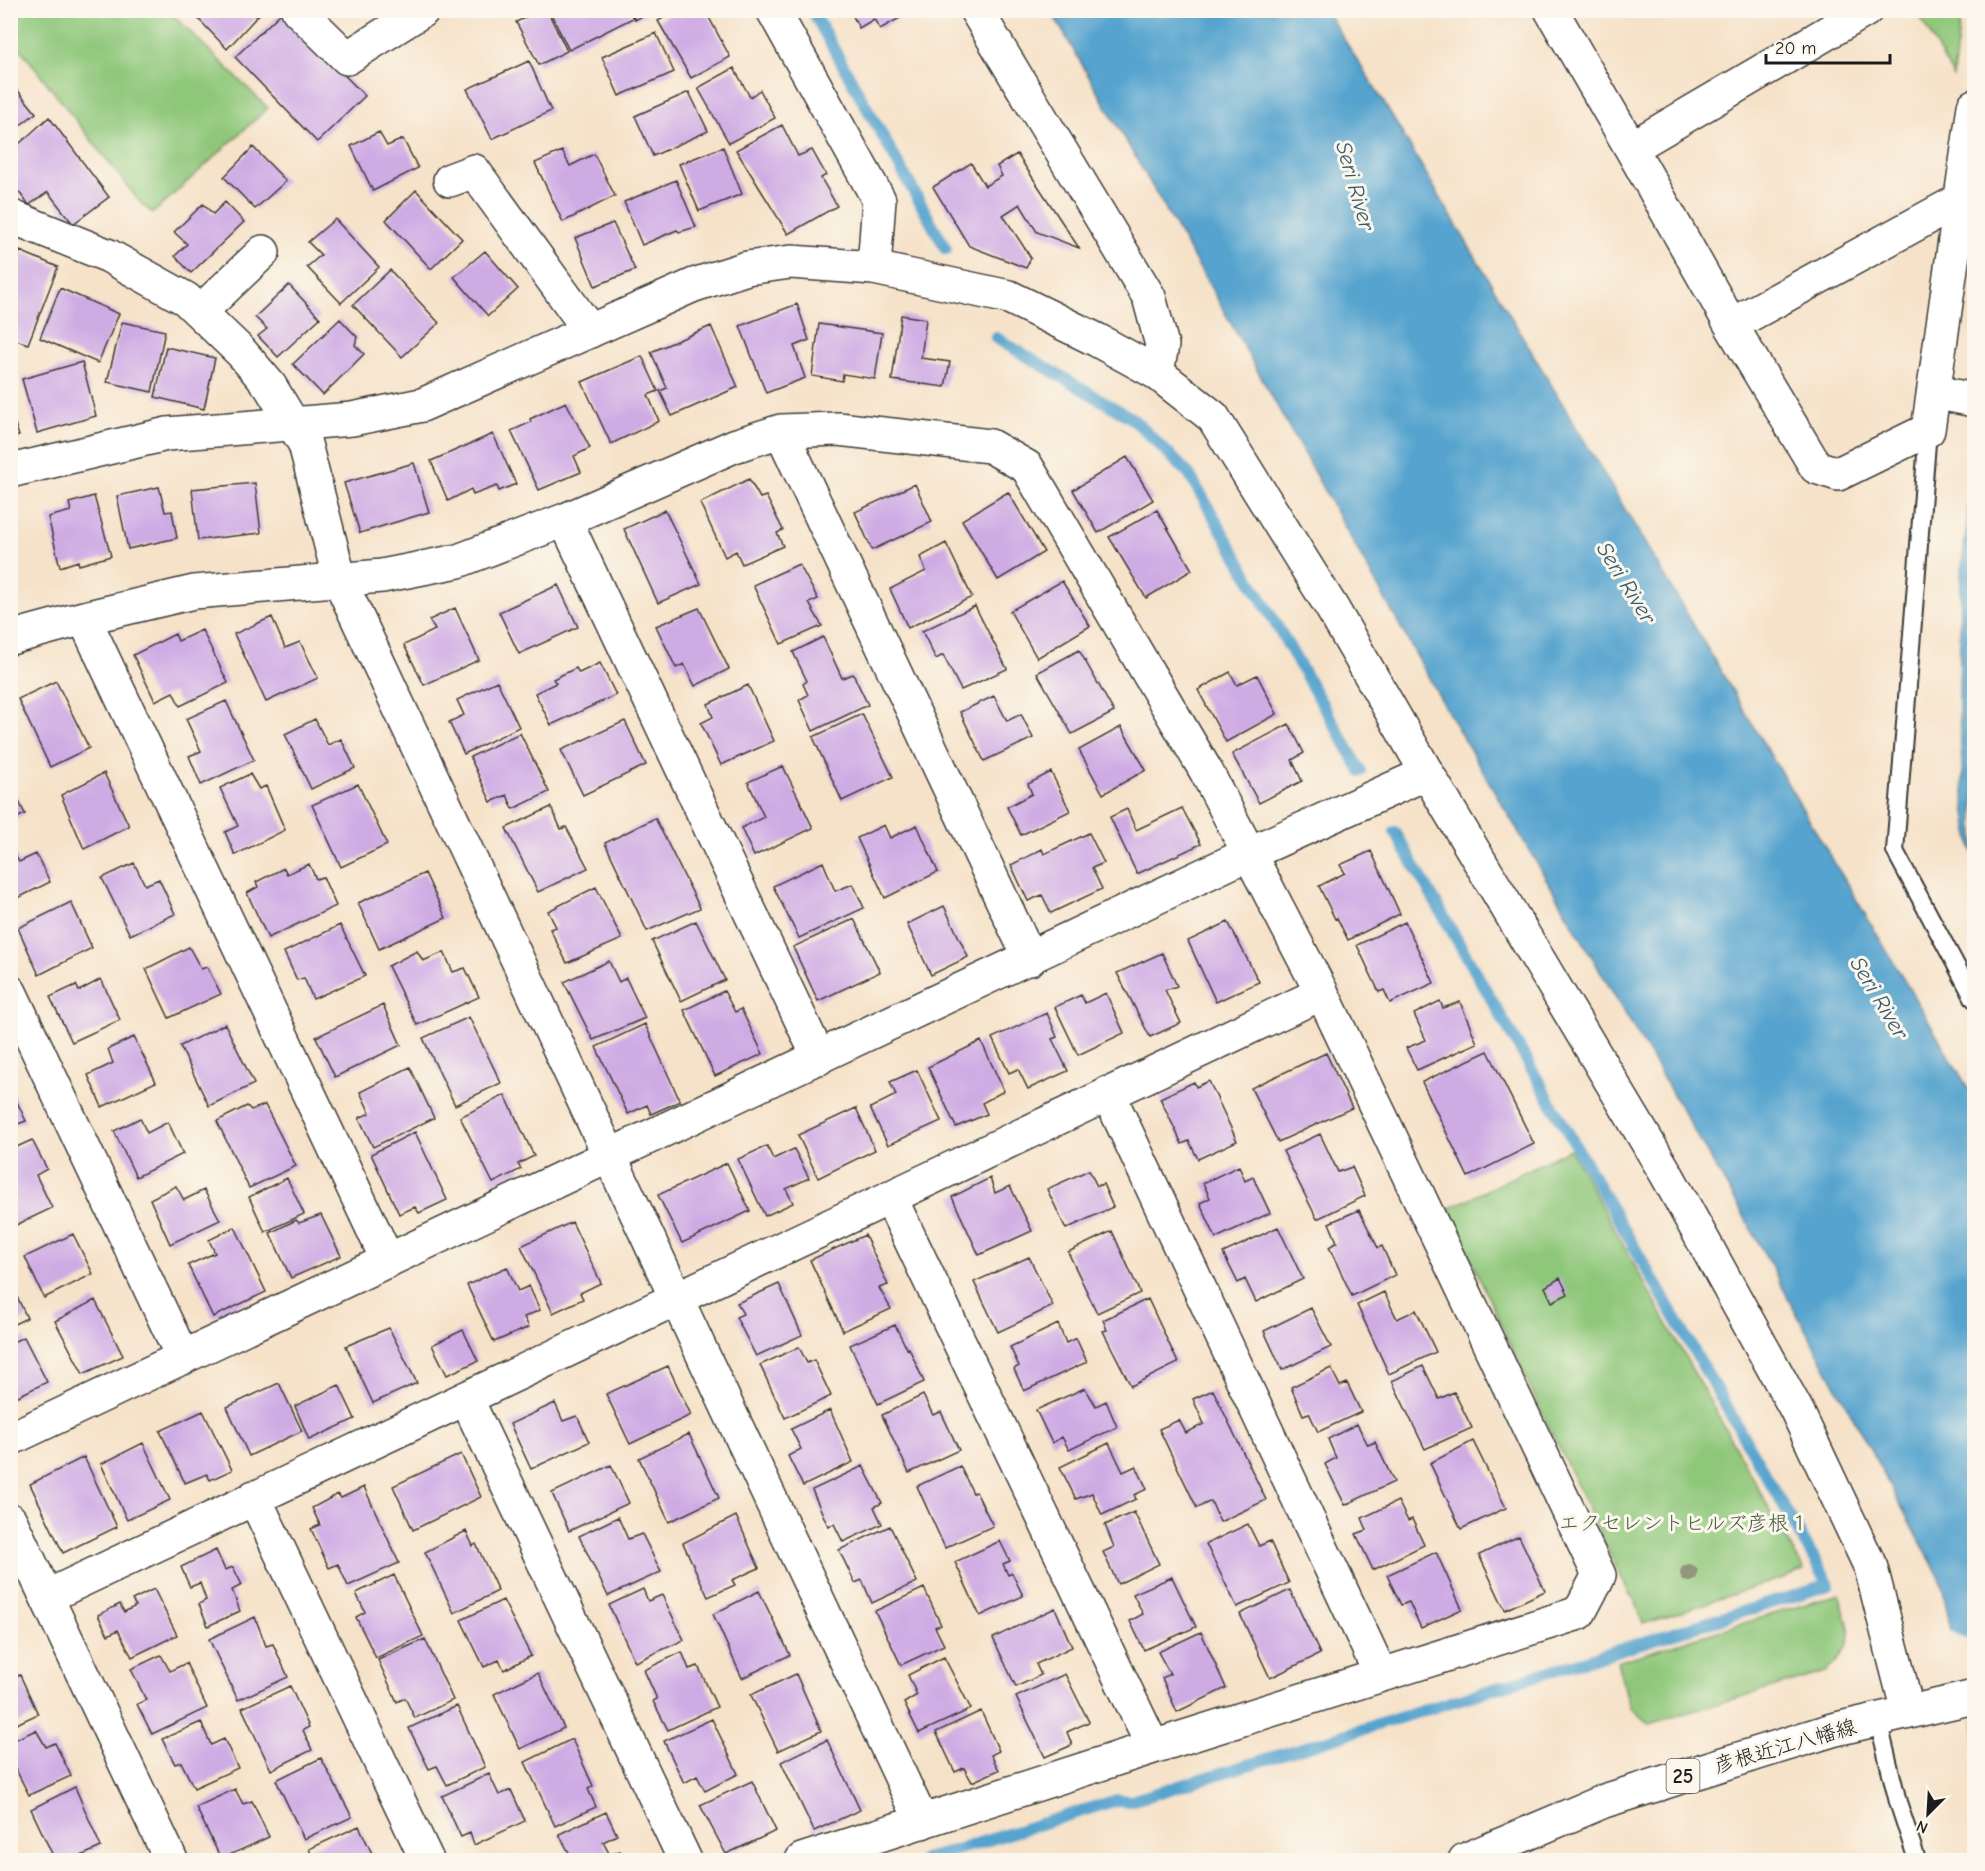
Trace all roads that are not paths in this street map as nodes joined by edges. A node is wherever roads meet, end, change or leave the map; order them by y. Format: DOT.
graph roads {
  1 [pos="298,10"];
  2 [pos="423,10"];
  3 [pos="773,10"];
  4 [pos="976,10"];
  5 [pos="1551,10"];
  6 [pos="1866,10"];
  7 [pos="383,21"];
  8 [pos="1974,106"];
  9 [pos="1630,148"];
  10 [pos="474,170"];
  11 [pos="1962,199"];
  12 [pos="10,216"];
  13 [pos="263,252"];
  14 [pos="874,268"];
  15 [pos="201,311"];
  16 [pos="1731,324"];
  17 [pos="590,332"];
  18 [pos="1157,373"];
  19 [pos="1953,396"];
  20 [pos="292,423"];
  21 [pos="1928,430"];
  22 [pos="781,431"];
  23 [pos="10,471"];
  24 [pos="565,520"];
  25 [pos="340,581"];
  26 [pos="84,618"];
  27 [pos="10,638"];
  28 [pos="1426,773"];
  29 [pos="1248,854"];
  30 [pos="1030,959"];
  31 [pos="10,992"];
  32 [pos="1322,993"];
  33 [pos="1974,999"];
  34 [pos="819,1058"];
  35 [pos="1108,1093"];
  36 [pos="610,1157"];
  37 [pos="890,1197"];
  38 [pos="388,1261"];
  39 [pos="676,1299"];
  40 [pos="183,1358"];
  41 [pos="466,1398"];
  42 [pos="10,1439"];
  43 [pos="254,1497"];
  44 [pos="10,1520"];
  45 [pos="48,1596"];
  46 [pos="1381,1675"];
  47 [pos="1974,1697"];
  48 [pos="1893,1716"];
  49 [pos="1153,1747"];
  50 [pos="922,1822"];
  51 [pos="171,1860"];
  52 [pos="427,1860"];
  53 [pos="685,1860"];
  54 [pos="802,1860"];
  55 [pos="1465,1860"];
  56 [pos="1917,1860"];
  1 -- 7 [label="street"];
  2 -- 7 [label="street"];
  3 -- 14 [label="street"];
  4 -- 18 [label="street"];
  5 -- 9 [label="street"];
  6 -- 9 [label="street"];
  8 -- 11 [label="street"];
  9 -- 16 [label="street"];
  10 -- 17 [label="street"];
  11 -- 16 [label="street"];
  11 -- 19 [label="street"];
  12 -- 15 [label="street"];
  13 -- 15 [label="street"];
  14 -- 17 [label="street"];
  14 -- 18 [label="street"];
  15 -- 20 [label="street"];
  16 -- 21 [label="street"];
  17 -- 20 [label="street"];
  18 -- 28 [label="street"];
  19 -- 21 [label="street"];
  20 -- 23 [label="street"];
  20 -- 25 [label="street"];
  21 -- 33 [label="lane"];
  22 -- 24 [label="street"];
  22 -- 29 [label="street"];
  22 -- 30 [label="street"];
  24 -- 25 [label="street"];
  24 -- 34 [label="street"];
  25 -- 26 [label="street"];
  25 -- 36 [label="street"];
  26 -- 27 [label="street"];
  26 -- 38 [label="street"];
  28 -- 29 [label="street"];
  28 -- 48 [label="street"];
  29 -- 30 [label="street"];
  29 -- 32 [label="street"];
  30 -- 34 [label="street"];
  31 -- 40 [label="street"];
  32 -- 35 [label="street"];
  32 -- 46 [label="street"];
  34 -- 36 [label="street"];
  35 -- 37 [label="street"];
  35 -- 46 [label="street"];
  36 -- 38 [label="street"];
  36 -- 39 [label="street"];
  37 -- 39 [label="street"];
  37 -- 49 [label="street"];
  38 -- 40 [label="street"];
  39 -- 41 [label="street"];
  39 -- 50 [label="street"];
  40 -- 42 [label="street"];
  41 -- 43 [label="street"];
  41 -- 53 [label="street"];
  43 -- 45 [label="street"];
  43 -- 52 [label="street"];
  44 -- 45 [label="street"];
  45 -- 51 [label="street"];
  46 -- 49 [label="street"];
  47 -- 48 [label="street, 彦根近江八幡線 / 25"];
  48 -- 55 [label="street, 彦根近江八幡線 / 25"];
  48 -- 56 [label="lane"];
  49 -- 50 [label="street"];
  50 -- 54 [label="street"];
}
